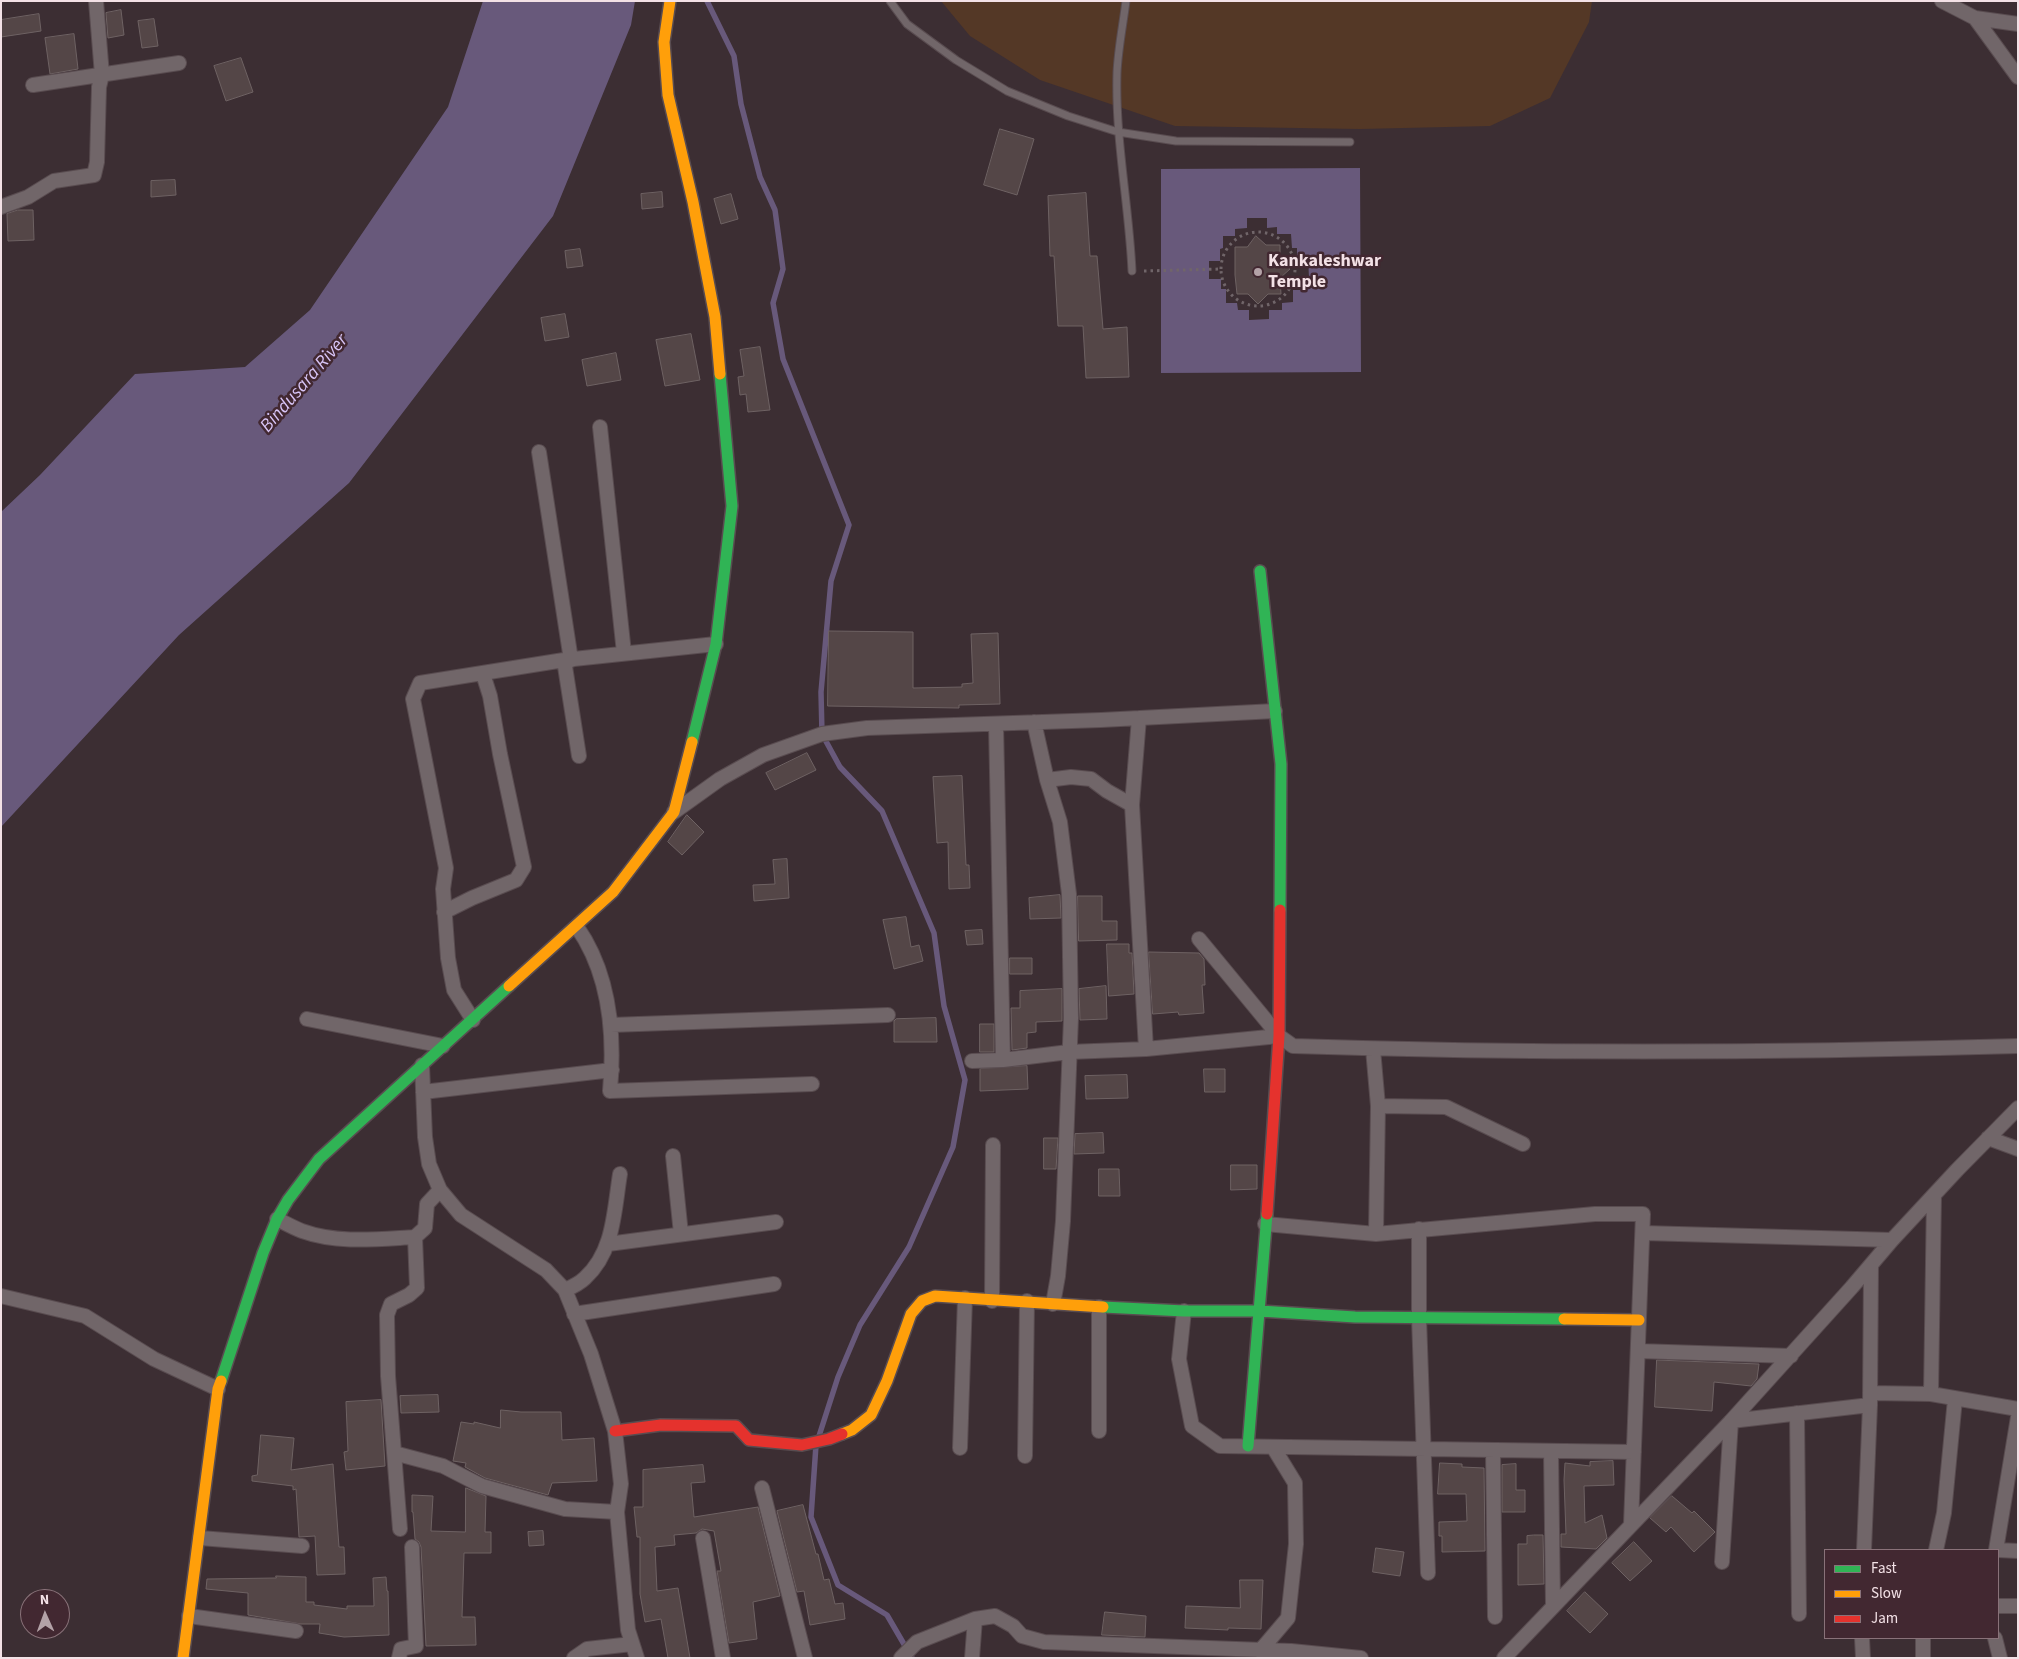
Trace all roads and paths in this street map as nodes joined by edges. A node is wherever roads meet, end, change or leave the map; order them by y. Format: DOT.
graph roads {
  1 [pos="96,1"];
  2 [pos="890,1"];
  3 [pos="1126,1"];
  4 [pos="1942,1"];
  5 [pos="669,4"];
  6 [pos="1975,18"];
  7 [pos="2018,24"];
  8 [pos="179,63"];
  9 [pos="102,75"];
  10 [pos="2018,77"];
  11 [pos="33,85"];
  12 [pos="1118,132"];
  13 [pos="1350,142"];
  14 [pos="1,207"];
  15 [pos="1221,269"];
  16 [pos="1132,271"];
  17 [pos="600,426"];
  18 [pos="539,452"];
  19 [pos="1260,571"];
  20 [pos="716,644"];
  21 [pos="624,653"];
  22 [pos="567,660"];
  23 [pos="483,674"];
  24 [pos="1275,711"];
  25 [pos="1139,718"];
  26 [pos="1034,722"];
  27 [pos="996,724"];
  28 [pos="579,756"];
  29 [pos="1047,780"];
  30 [pos="1132,805"];
  31 [pos="674,812"];
  32 [pos="444,912"];
  33 [pos="576,927"];
  34 [pos="1199,939"];
  35 [pos="888,1015"];
  36 [pos="307,1019"];
  37 [pos="473,1020"];
  38 [pos="610,1025"];
  39 [pos="1279,1036"];
  40 [pos="443,1046"];
  41 [pos="2018,1046"];
  42 [pos="1146,1049"];
  43 [pos="1373,1049"];
  44 [pos="1069,1052"];
  45 [pos="1003,1060"];
  46 [pos="972,1061"];
  47 [pos="422,1065"];
  48 [pos="612,1070"];
  49 [pos="812,1084"];
  50 [pos="423,1092"];
  51 [pos="1378,1106"];
  52 [pos="2018,1108"];
  53 [pos="1988,1138"];
  54 [pos="1523,1144"];
  55 [pos="993,1145"];
  56 [pos="2018,1149"];
  57 [pos="673,1156"];
  58 [pos="620,1174"];
  59 [pos="440,1190"];
  60 [pos="1934,1196"];
  61 [pos="277,1219"];
  62 [pos="776,1222"];
  63 [pos="1265,1224"];
  64 [pos="1419,1229"];
  65 [pos="1643,1233"];
  66 [pos="681,1234"];
  67 [pos="1376,1234"];
  68 [pos="415,1237"];
  69 [pos="1892,1240"];
  70 [pos="608,1244"];
  71 [pos="1871,1266"];
  72 [pos="774,1284"];
  73 [pos="565,1290"];
  74 [pos="1,1296"];
  75 [pos="965,1298"];
  76 [pos="992,1300"];
  77 [pos="1026,1301"];
  78 [pos="1053,1304"];
  79 [pos="1099,1307"];
  80 [pos="1184,1311"];
  81 [pos="1260,1311"];
  82 [pos="574,1314"];
  83 [pos="1420,1318"];
  84 [pos="1639,1320"];
  85 [pos="1638,1351"];
  86 [pos="1791,1356"];
  87 [pos="218,1390"];
  88 [pos="1931,1394"];
  89 [pos="1870,1399"];
  90 [pos="1955,1399"];
  91 [pos="2018,1409"];
  92 [pos="1797,1413"];
  93 [pos="2018,1417"];
  94 [pos="1731,1421"];
  95 [pos="1099,1430"];
  96 [pos="615,1432"];
  97 [pos="1248,1446"];
  98 [pos="1273,1447"];
  99 [pos="960,1448"];
  100 [pos="1424,1449"];
  101 [pos="1493,1450"];
  102 [pos="1551,1451"];
  103 [pos="1634,1452"];
  104 [pos="394,1453"];
  105 [pos="1025,1456"];
  106 [pos="762,1488"];
  107 [pos="617,1512"];
  108 [pos="1631,1524"];
  109 [pos="400,1529"];
  110 [pos="200,1538"];
  111 [pos="703,1538"];
  112 [pos="302,1546"];
  113 [pos="412,1547"];
  114 [pos="1864,1549"];
  115 [pos="1936,1549"];
  116 [pos="1997,1549"];
  117 [pos="1999,1550"];
  118 [pos="2018,1552"];
  119 [pos="1722,1562"];
  120 [pos="1428,1573"];
  121 [pos="1553,1606"];
  122 [pos="1999,1606"];
  123 [pos="2018,1606"];
  124 [pos="1799,1614"];
  125 [pos="189,1616"];
  126 [pos="1495,1617"];
  127 [pos="975,1619"];
  128 [pos="296,1631"];
  129 [pos="1862,1639"];
  130 [pos="1924,1639"];
  131 [pos="1995,1639"];
  132 [pos="635,1651"];
  133 [pos="1260,1651"];
  134 [pos="183,1658"];
  135 [pos="399,1658"];
  136 [pos="574,1658"];
  137 [pos="723,1658"];
  138 [pos="805,1658"];
  139 [pos="902,1658"];
  140 [pos="972,1658"];
  141 [pos="1361,1658"];
  142 [pos="1504,1658"];
  143 [pos="1862,1658"];
  144 [pos="1923,1658"];
  145 [pos="2000,1658"];
  1 -- 9 [label="street"];
  2 -- 12 [label="lane"];
  3 -- 12 [label="lane"];
  4 -- 6 [label="street"];
  5 -- 20 [label="street"];
  6 -- 7 [label="street"];
  6 -- 10 [label="street"];
  8 -- 9 [label="street"];
  9 -- 11 [label="street"];
  9 -- 14 [label="street"];
  12 -- 13 [label="lane"];
  12 -- 16 [label="lane"];
  15 -- 15 [label="path"];
  15 -- 16 [label="path"];
  17 -- 21 [label="street"];
  18 -- 22 [label="street"];
  19 -- 24 [label="street"];
  20 -- 21 [label="street"];
  20 -- 31 [label="street"];
  21 -- 22 [label="street"];
  22 -- 23 [label="street"];
  22 -- 28 [label="street"];
  23 -- 32 [label="street"];
  23 -- 32 [label="street"];
  24 -- 25 [label="street"];
  24 -- 39 [label="street"];
  25 -- 26 [label="street"];
  25 -- 30 [label="street"];
  26 -- 27 [label="street"];
  26 -- 29 [label="street"];
  27 -- 31 [label="street"];
  27 -- 45 [label="street"];
  29 -- 30 [label="street"];
  29 -- 44 [label="street"];
  30 -- 42 [label="street"];
  31 -- 33 [label="street"];
  32 -- 37 [label="street"];
  33 -- 37 [label="street"];
  33 -- 38 [label="street"];
  34 -- 39 [label="street"];
  35 -- 38 [label="street"];
  36 -- 40 [label="street"];
  37 -- 40 [label="street"];
  38 -- 48 [label="street"];
  39 -- 42 [label="street"];
  39 -- 43 [label="street"];
  39 -- 63 [label="street"];
  40 -- 47 [label="street"];
  41 -- 43 [label="street"];
  42 -- 44 [label="street"];
  43 -- 51 [label="street"];
  44 -- 45 [label="street"];
  44 -- 78 [label="street"];
  45 -- 46 [label="street"];
  47 -- 50 [label="street"];
  47 -- 61 [label="street"];
  48 -- 49 [label="street"];
  48 -- 50 [label="street"];
  50 -- 59 [label="street"];
  51 -- 54 [label="street"];
  51 -- 67 [label="street"];
  52 -- 53 [label="street"];
  53 -- 56 [label="street"];
  53 -- 60 [label="street"];
  55 -- 76 [label="street"];
  57 -- 66 [label="street"];
  58 -- 70 [label="street"];
  59 -- 68 [label="street"];
  59 -- 73 [label="street"];
  60 -- 69 [label="street"];
  60 -- 88 [label="street"];
  61 -- 68 [label="street"];
  61 -- 87 [label="street"];
  62 -- 66 [label="street"];
  63 -- 67 [label="street"];
  63 -- 81 [label="street"];
  64 -- 65 [label="street"];
  64 -- 67 [label="street"];
  64 -- 83 [label="street"];
  65 -- 69 [label="street"];
  65 -- 84 [label="street"];
  66 -- 70 [label="street"];
  68 -- 104 [label="street"];
  69 -- 71 [label="street"];
  70 -- 73 [label="street"];
  71 -- 86 [label="street"];
  71 -- 89 [label="street"];
  72 -- 82 [label="street"];
  73 -- 82 [label="street"];
  74 -- 87 [label="street"];
  75 -- 76 [label="street"];
  75 -- 96 [label="street"];
  75 -- 99 [label="street"];
  76 -- 77 [label="street"];
  77 -- 78 [label="street"];
  77 -- 105 [label="street"];
  78 -- 79 [label="street"];
  79 -- 80 [label="street"];
  79 -- 95 [label="street"];
  80 -- 81 [label="street"];
  80 -- 97 [label="street"];
  81 -- 83 [label="street"];
  81 -- 97 [label="street"];
  82 -- 96 [label="street"];
  83 -- 84 [label="street"];
  83 -- 100 [label="street"];
  84 -- 85 [label="street"];
  85 -- 86 [label="street"];
  85 -- 103 [label="street"];
  86 -- 94 [label="street"];
  87 -- 110 [label="street"];
  88 -- 89 [label="street"];
  88 -- 90 [label="street"];
  89 -- 92 [label="street"];
  89 -- 114 [label="street"];
  90 -- 91 [label="street"];
  90 -- 115 [label="street"];
  92 -- 94 [label="street"];
  92 -- 124 [label="street"];
  93 -- 116 [label="street"];
  94 -- 108 [label="street"];
  94 -- 119 [label="street"];
  96 -- 107 [label="street"];
  97 -- 98 [label="street"];
  98 -- 100 [label="street"];
  98 -- 133 [label="street"];
  100 -- 101 [label="street"];
  100 -- 120 [label="street"];
  101 -- 102 [label="street"];
  101 -- 126 [label="street"];
  102 -- 103 [label="street"];
  102 -- 121 [label="street"];
  103 -- 108 [label="street"];
  104 -- 107 [label="street"];
  104 -- 109 [label="street"];
  106 -- 138 [label="street"];
  107 -- 132 [label="street"];
  108 -- 121 [label="street"];
  110 -- 112 [label="street"];
  110 -- 125 [label="street"];
  111 -- 137 [label="street"];
  113 -- 135 [label="street"];
  117 -- 118 [label="street"];
  121 -- 142 [label="street"];
  122 -- 123 [label="street"];
  125 -- 128 [label="street"];
  125 -- 134 [label="street"];
  127 -- 133 [label="street"];
  127 -- 139 [label="street"];
  127 -- 140 [label="street"];
  129 -- 143 [label="street"];
  130 -- 144 [label="street"];
  131 -- 145 [label="street"];
  132 -- 136 [label="street"];
  133 -- 141 [label="street"];
}
